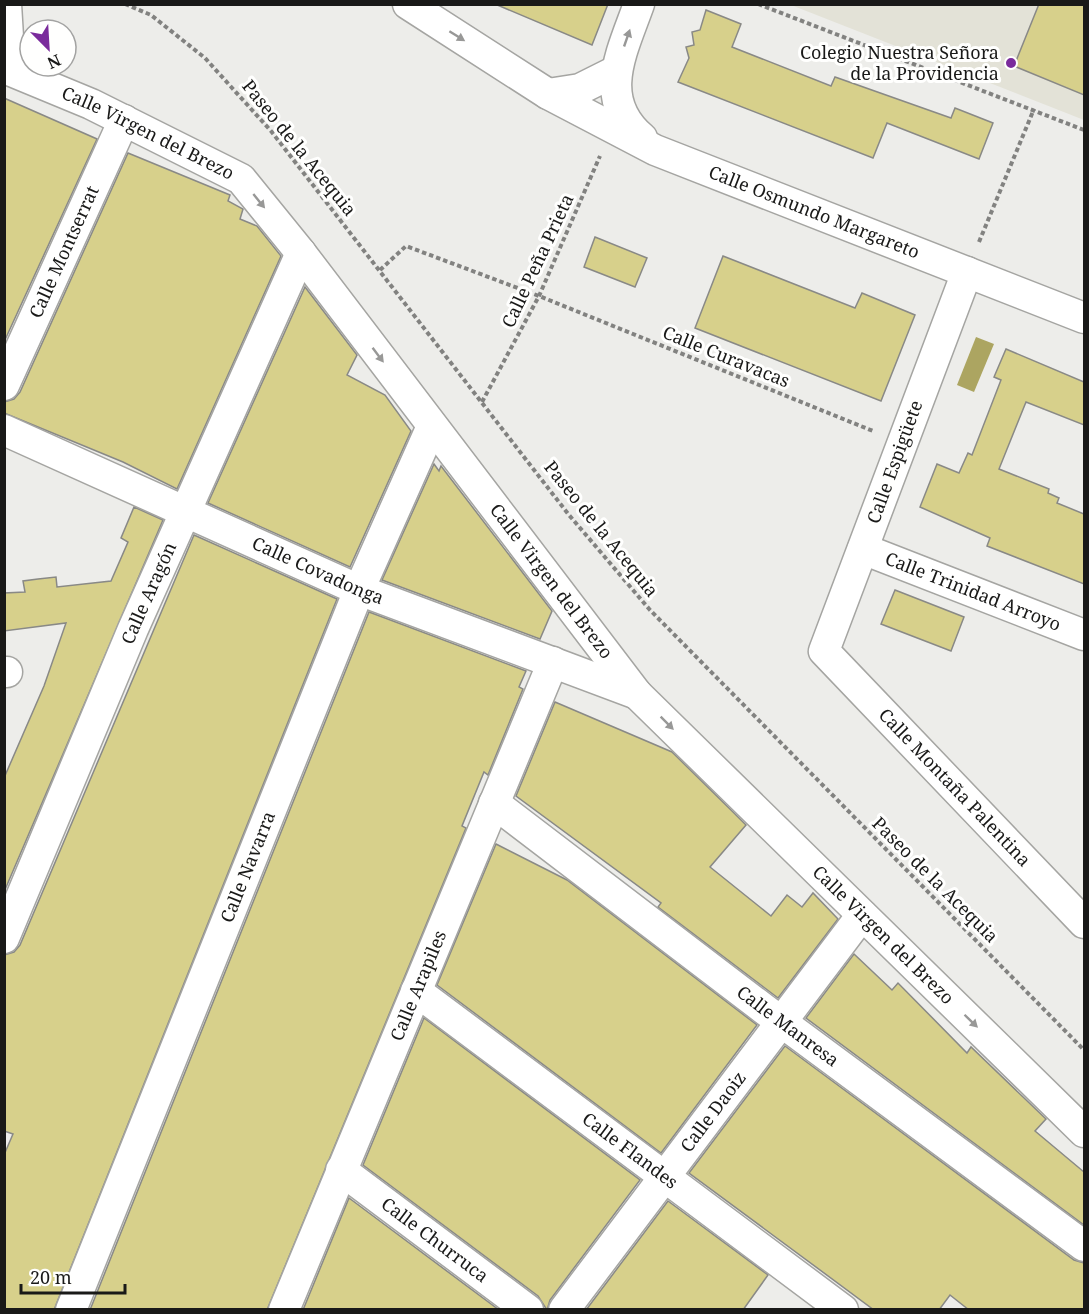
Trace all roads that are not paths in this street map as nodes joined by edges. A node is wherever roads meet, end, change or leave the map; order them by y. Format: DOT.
graph roads {
  1 [pos="6,4"];
  2 [pos="408,4"];
  3 [pos="639,4"];
  4 [pos="7,69"];
  5 [pos="616,70"];
  6 [pos="548,93"];
  7 [pos="124,120"];
  8 [pos="655,150"];
  9 [pos="301,253"];
  10 [pos="967,272"];
  11 [pos="1084,318"];
  12 [pos="4,385"];
  13 [pos="432,426"];
  14 [pos="4,430"];
  15 [pos="185,513"];
  16 [pos="863,549"];
  17 [pos="359,590"];
  18 [pos="1084,635"];
  19 [pos="824,651"];
  20 [pos="553,662"];
  21 [pos="637,694"];
  22 [pos="494,803"];
  23 [pos="861,915"];
  24 [pos="1084,923"];
  25 [pos="4,938"];
  26 [pos="416,991"];
  27 [pos="781,1022"];
  28 [pos="1084,1132"];
  29 [pos="342,1170"];
  30 [pos="664,1176"];
  31 [pos="1084,1246"];
  32 [pos="71,1310"];
  33 [pos="284,1310"];
  34 [pos="528,1310"];
  35 [pos="564,1310"];
  36 [pos="843,1310"];
  1 -- 4 [label="street"];
  2 -- 6 [label="street, Calle Osmundo Margareto, one-way"];
  5 -- 3 [label="street, one-way"];
  4 -- 7 [label="street, Calle Virgen del Brezo"];
  5 -- 6 [label="street"];
  5 -- 8 [label="street"];
  6 -- 8 [label="street, Calle Osmundo Margareto"];
  7 -- 9 [label="street, Calle Virgen del Brezo, one-way"];
  7 -- 12 [label="street, Calle Montserrat"];
  8 -- 10 [label="street, Calle Osmundo Margareto"];
  9 -- 13 [label="street, Calle Virgen del Brezo, one-way"];
  9 -- 15 [label="street, Calle Aragón"];
  10 -- 11 [label="street, Calle Osmundo Margareto"];
  10 -- 16 [label="street, Calle Espigüete"];
  13 -- 17 [label="street, Calle Navarra"];
  13 -- 21 [label="street, Calle Virgen del Brezo"];
  14 -- 15 [label="street, Calle Covadonga"];
  15 -- 17 [label="street, Calle Covadonga"];
  15 -- 25 [label="street, Calle Aragón"];
  16 -- 18 [label="street, Calle Trinidad Arroyo"];
  16 -- 19 [label="street, Calle Espigüete"];
  17 -- 20 [label="street, Calle Covadonga"];
  17 -- 32 [label="street, Calle Navarra"];
  19 -- 24 [label="street, Calle Montaña Palentina"];
  20 -- 21 [label="street, Calle Covadonga"];
  20 -- 22 [label="street, Calle Arapiles"];
  21 -- 23 [label="street, Calle Virgen del Brezo, one-way"];
  22 -- 26 [label="street, Calle Arapiles"];
  22 -- 27 [label="street, Calle Manresa"];
  23 -- 27 [label="street, Calle Daoiz"];
  23 -- 28 [label="street, Calle Virgen del Brezo, one-way"];
  26 -- 29 [label="street, Calle Arapiles"];
  26 -- 30 [label="street, Calle Flandes"];
  27 -- 30 [label="street, Calle Daoiz"];
  27 -- 31 [label="street, Calle Manresa"];
  29 -- 33 [label="street, Calle Arapiles"];
  29 -- 34 [label="street, Calle Churruca"];
  30 -- 35 [label="street, Calle Daoiz"];
  30 -- 36 [label="street, Calle Flandes"];
}
